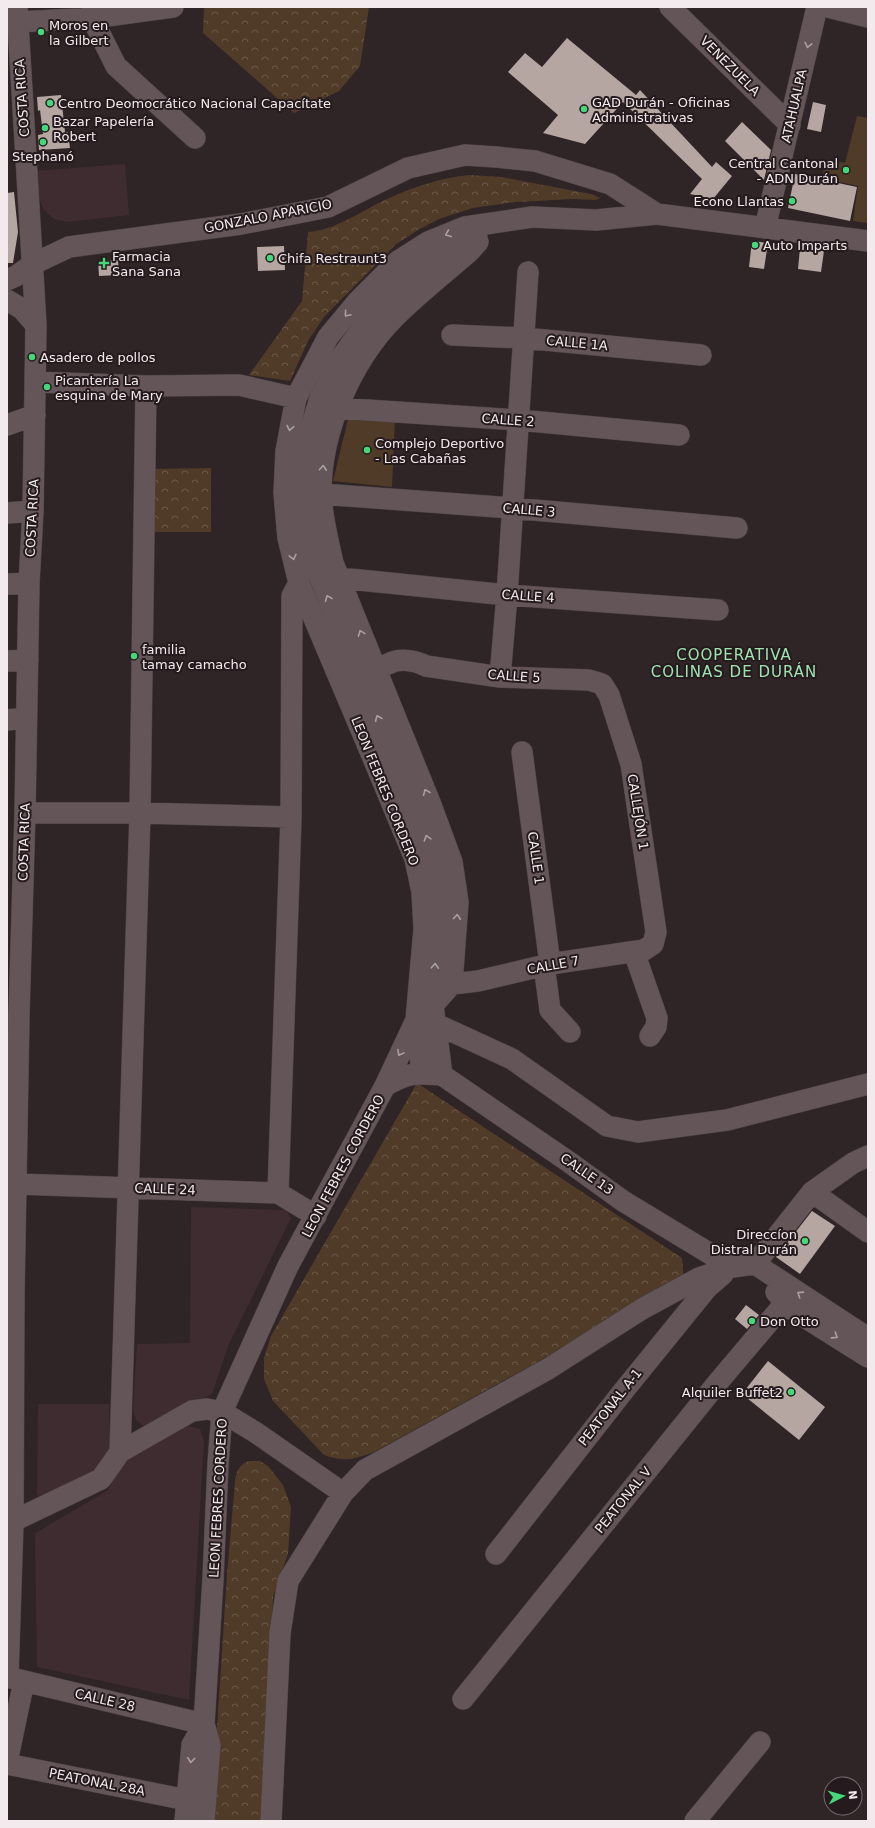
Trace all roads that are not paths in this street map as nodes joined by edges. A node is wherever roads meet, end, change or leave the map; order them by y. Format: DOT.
graph roads {
  1 [pos="173,7"];
  2 [pos="670,7"];
  3 [pos="817,7"];
  4 [pos="828,7"];
  5 [pos="92,13"];
  6 [pos="15,14"];
  7 [pos="868,17"];
  8 [pos="790,125"];
  9 [pos="195,138"];
  10 [pos="657,214"];
  11 [pos="494,225"];
  12 [pos="765,228"];
  13 [pos="868,241"];
  14 [pos="429,252"];
  15 [pos="33,264"];
  16 [pos="7,265"];
  17 [pos="528,272"];
  18 [pos="7,280"];
  19 [pos="7,300"];
  20 [pos="36,324"];
  21 [pos="452,335"];
  22 [pos="524,338"];
  23 [pos="701,355"];
  24 [pos="36,382"];
  25 [pos="146,386"];
  26 [pos="296,398"];
  27 [pos="337,408"];
  28 [pos="35,415"];
  29 [pos="519,420"];
  30 [pos="7,425"];
  31 [pos="679,434"];
  32 [pos="321,494"];
  33 [pos="512,508"];
  34 [pos="33,511"];
  35 [pos="7,513"];
  36 [pos="737,528"];
  37 [pos="340,578"];
  38 [pos="29,583"];
  39 [pos="299,583"];
  40 [pos="7,584"];
  41 [pos="507,595"];
  42 [pos="718,610"];
  43 [pos="28,660"];
  44 [pos="7,661"];
  45 [pos="363,665"];
  46 [pos="500,677"];
  47 [pos="602,684"];
  48 [pos="17,719"];
  49 [pos="522,752"];
  50 [pos="140,813"];
  51 [pos="292,817"];
  52 [pos="19,823"];
  53 [pos="14,930"];
  54 [pos="653,944"];
  55 [pos="634,952"];
  56 [pos="547,965"];
  57 [pos="452,984"];
  58 [pos="13,1015"];
  59 [pos="428,1016"];
  60 [pos="570,1032"];
  61 [pos="650,1036"];
  62 [pos="12,1066"];
  63 [pos="432,1074"];
  64 [pos="868,1084"];
  65 [pos="386,1086"];
  66 [pos="868,1156"];
  67 [pos="12,1185"];
  68 [pos="129,1187"];
  69 [pos="812,1192"];
  70 [pos="278,1193"];
  71 [pos="316,1216"];
  72 [pos="868,1232"];
  73 [pos="755,1264"];
  74 [pos="732,1267"];
  75 [pos="10,1296"];
  76 [pos="785,1303"];
  77 [pos="868,1338"];
  78 [pos="868,1357"];
  79 [pos="10,1408"];
  80 [pos="222,1412"];
  81 [pos="120,1452"];
  82 [pos="343,1493"];
  83 [pos="10,1524"];
  84 [pos="496,1554"];
  85 [pos="13,1678"];
  86 [pos="463,1699"];
  87 [pos="204,1724"];
  88 [pos="760,1742"];
  89 [pos="7,1763"];
  90 [pos="187,1800"];
  91 [pos="185,1821"];
  92 [pos="204,1821"];
  93 [pos="271,1821"];
  94 [pos="695,1821"];
  1 -- 5 [label="street"];
  2 -- 8 [label="street, VENEZUELA"];
  3 -- 8 [label="street, ATAHUALPA, one-way"];
  4 -- 7 [label="street"];
  5 -- 6 [label="street"];
  5 -- 9 [label="street"];
  6 -- 15 [label="street, COSTA RICA"];
  8 -- 12 [label="street, ATAHUALPA"];
  10 -- 11 [label="street, LEON FEBRES CORDERO"];
  10 -- 12 [label="street, GONZALO APARICIO"];
  10 -- 15 [label="street, GONZALO APARICIO"];
  11 -- 14 [label="street, LEON FEBRES CORDERO"];
  11 -- 27 [label="street"];
  12 -- 13 [label="street, GONZALO APARICIO"];
  14 -- 26 [label="street, LEON FEBRES CORDERO, one-way"];
  45 -- 14 [label="street, LEON FEBRES CORDERO, one-way"];
  15 -- 16 [label="street"];
  15 -- 18 [label="street"];
  15 -- 20 [label="street, COSTA RICA"];
  17 -- 22 [label="street"];
  19 -- 20 [label="street"];
  20 -- 24 [label="street, COSTA RICA"];
  21 -- 22 [label="street, CALLE 1A"];
  22 -- 23 [label="street, CALLE 1A"];
  22 -- 29 [label="street"];
  24 -- 25 [label="street"];
  24 -- 28 [label="street, COSTA RICA"];
  25 -- 26 [label="street"];
  25 -- 50 [label="street"];
  26 -- 39 [label="street, LEON FEBRES CORDERO, one-way"];
  27 -- 29 [label="street, CALLE 2"];
  32 -- 27 [label="street, one-way"];
  28 -- 30 [label="street"];
  28 -- 34 [label="street, COSTA RICA"];
  29 -- 31 [label="street, CALLE 2"];
  29 -- 33 [label="street"];
  32 -- 33 [label="street, CALLE 3"];
  32 -- 37 [label="street"];
  33 -- 36 [label="street, CALLE 3"];
  33 -- 41 [label="street"];
  34 -- 35 [label="street"];
  34 -- 38 [label="street, COSTA RICA"];
  37 -- 41 [label="street, CALLE 4"];
  45 -- 37 [label="street, one-way"];
  38 -- 40 [label="street"];
  38 -- 43 [label="street, COSTA RICA"];
  39 -- 45 [label="street, LEON FEBRES CORDERO"];
  39 -- 51 [label="street"];
  41 -- 42 [label="street, CALLE 4"];
  41 -- 46 [label="street"];
  43 -- 44 [label="street"];
  43 -- 48 [label="street, COSTA RICA"];
  45 -- 46 [label="street, CALLE 5"];
  57 -- 45 [label="street, one-way"];
  45 -- 59 [label="street, LEON FEBRES CORDERO"];
  46 -- 47 [label="street, CALLE 5"];
  47 -- 54 [label="street, CALLEJÓN 1"];
  48 -- 52 [label="street, COSTA RICA"];
  49 -- 56 [label="street, CALLE 1"];
  50 -- 51 [label="street"];
  50 -- 52 [label="street"];
  50 -- 68 [label="street"];
  51 -- 70 [label="street"];
  52 -- 53 [label="street, COSTA RICA"];
  53 -- 58 [label="street, COSTA RICA"];
  54 -- 55 [label="street, CALLE 7"];
  55 -- 56 [label="street, CALLE 7"];
  55 -- 61 [label="street"];
  56 -- 57 [label="street, CALLE 7"];
  56 -- 60 [label="street, CALLE 1"];
  57 -- 59 [label="street"];
  58 -- 62 [label="street, COSTA RICA"];
  59 -- 63 [label="street, LEON FEBRES CORDERO"];
  59 -- 64 [label="street"];
  59 -- 65 [label="street, one-way"];
  62 -- 67 [label="street, COSTA RICA"];
  63 -- 65 [label="street, LEON FEBRES CORDERO"];
  63 -- 74 [label="street, CALLE 13"];
  65 -- 71 [label="street, LEON FEBRES CORDERO"];
  66 -- 69 [label="street"];
  67 -- 68 [label="street, CALLE 24"];
  67 -- 75 [label="street, COSTA RICA"];
  68 -- 70 [label="street, CALLE 24"];
  68 -- 81 [label="street"];
  69 -- 72 [label="street"];
  69 -- 73 [label="street"];
  70 -- 71 [label="street, CALLE 24"];
  71 -- 80 [label="street, LEON FEBRES CORDERO"];
  73 -- 74 [label="street"];
  73 -- 76 [label="street"];
  77 -- 73 [label="street, one-way"];
  74 -- 82 [label="street"];
  74 -- 84 [label="street, PEATONAL A-1"];
  75 -- 79 [label="street, COSTA RICA"];
  76 -- 78 [label="street, one-way"];
  76 -- 86 [label="street, PEATONAL V"];
  79 -- 83 [label="street, COSTA RICA"];
  80 -- 81 [label="street"];
  80 -- 82 [label="street"];
  80 -- 87 [label="street, LEON FEBRES CORDERO"];
  81 -- 83 [label="street"];
  82 -- 93 [label="street"];
  83 -- 85 [label="street, COSTA RICA"];
  85 -- 87 [label="street, CALLE 28"];
  85 -- 89 [label="street, COSTA RICA"];
  87 -- 90 [label="street, LEON FEBRES CORDERO, one-way"];
  87 -- 92 [label="street, LEON FEBRES CORDERO"];
  88 -- 94 [label="street"];
  89 -- 90 [label="street, PEATONAL 28A"];
  90 -- 91 [label="street, LEON FEBRES CORDERO"];
}
